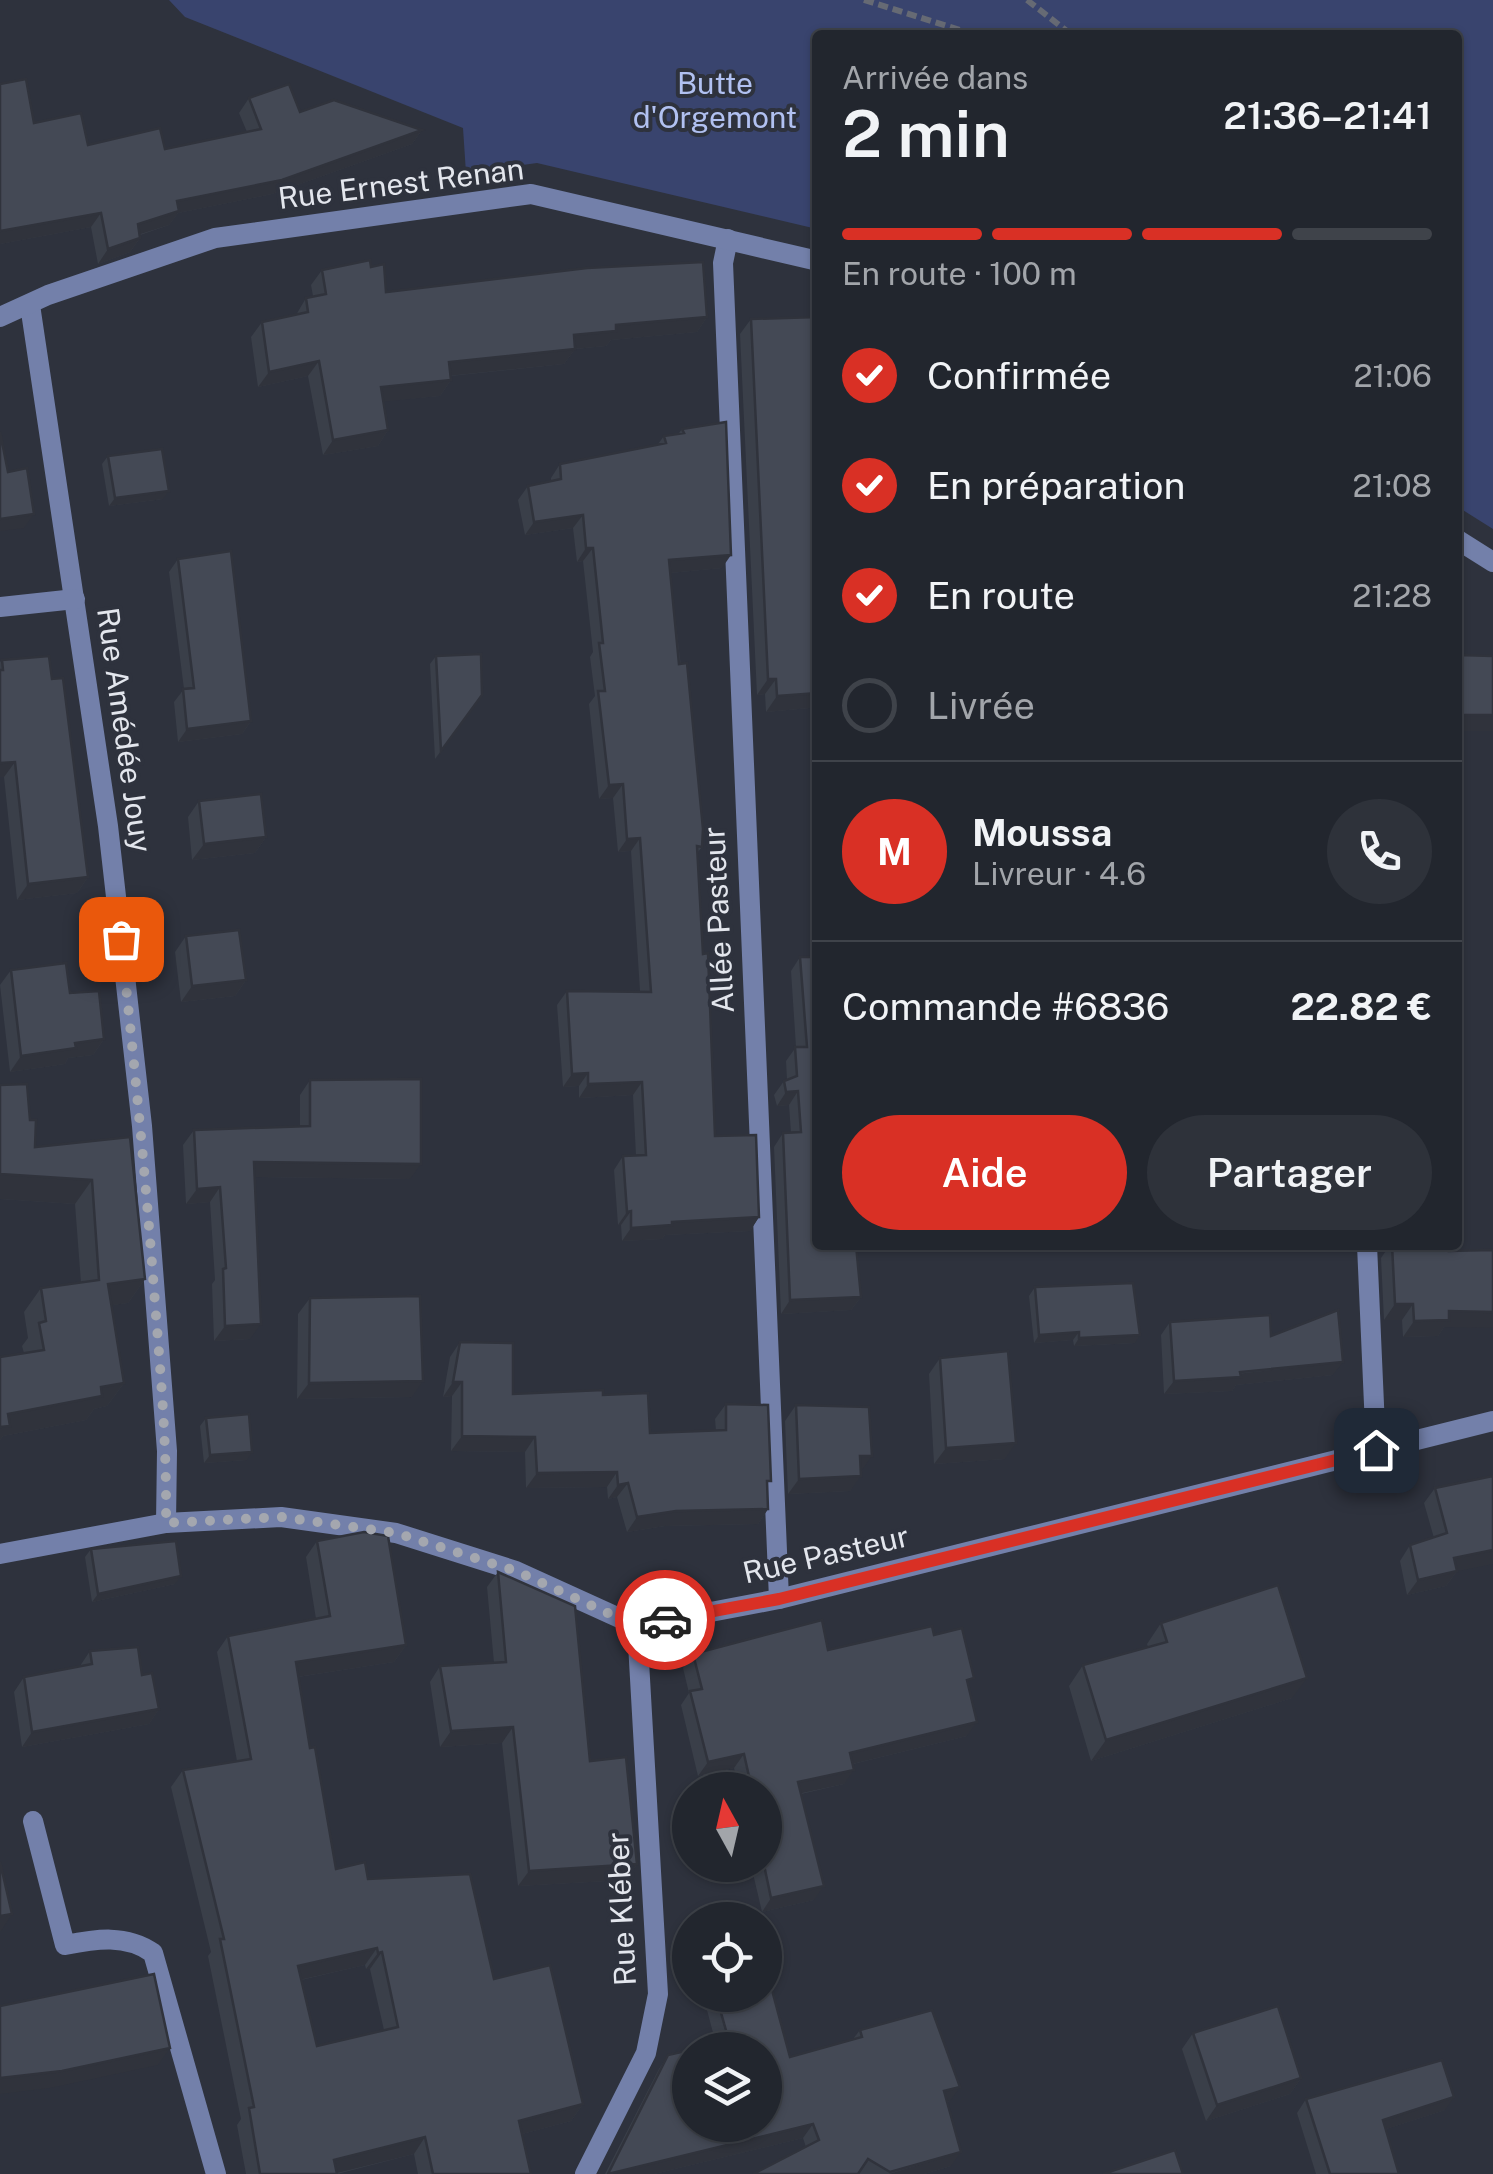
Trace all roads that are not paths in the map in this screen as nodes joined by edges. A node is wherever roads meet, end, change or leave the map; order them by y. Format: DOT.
graph roads {
  1 [pos="728,239"];
  2 [pos="812,260"];
  3 [pos="30,305"];
  4 [pos="0,317"];
  5 [pos="1462,543"];
  6 [pos="1493,562"];
  7 [pos="75,599"];
  8 [pos="0,607"];
  9 [pos="1366,1250"];
  10 [pos="1493,1421"];
  11 [pos="1376,1450"];
  12 [pos="166,1523"];
  13 [pos="0,1554"];
  14 [pos="779,1599"];
  15 [pos="636,1626"];
  16 [pos="33,1820"];
  17 [pos="216,2174"];
  18 [pos="585,2174"];
  1 -- 2 [label="street, Rue Ernest Renan"];
  1 -- 3 [label="street, Rue Ernest Renan"];
  1 -- 14 [label="street, Allée Pasteur"];
  3 -- 4 [label="street, Rue Ernest Renan"];
  3 -- 7 [label="street, Rue Amédée Jouy"];
  5 -- 6 [label="street"];
  7 -- 8 [label="street"];
  7 -- 12 [label="street, Rue Amédée Jouy"];
  9 -- 11 [label="street"];
  10 -- 11 [label="street, Rue Pasteur"];
  11 -- 14 [label="street, Rue Pasteur"];
  12 -- 13 [label="street"];
  12 -- 15 [label="street"];
  14 -- 15 [label="street, Rue Pasteur"];
  15 -- 18 [label="street, Rue Kléber"];
  16 -- 17 [label="street"];
}
